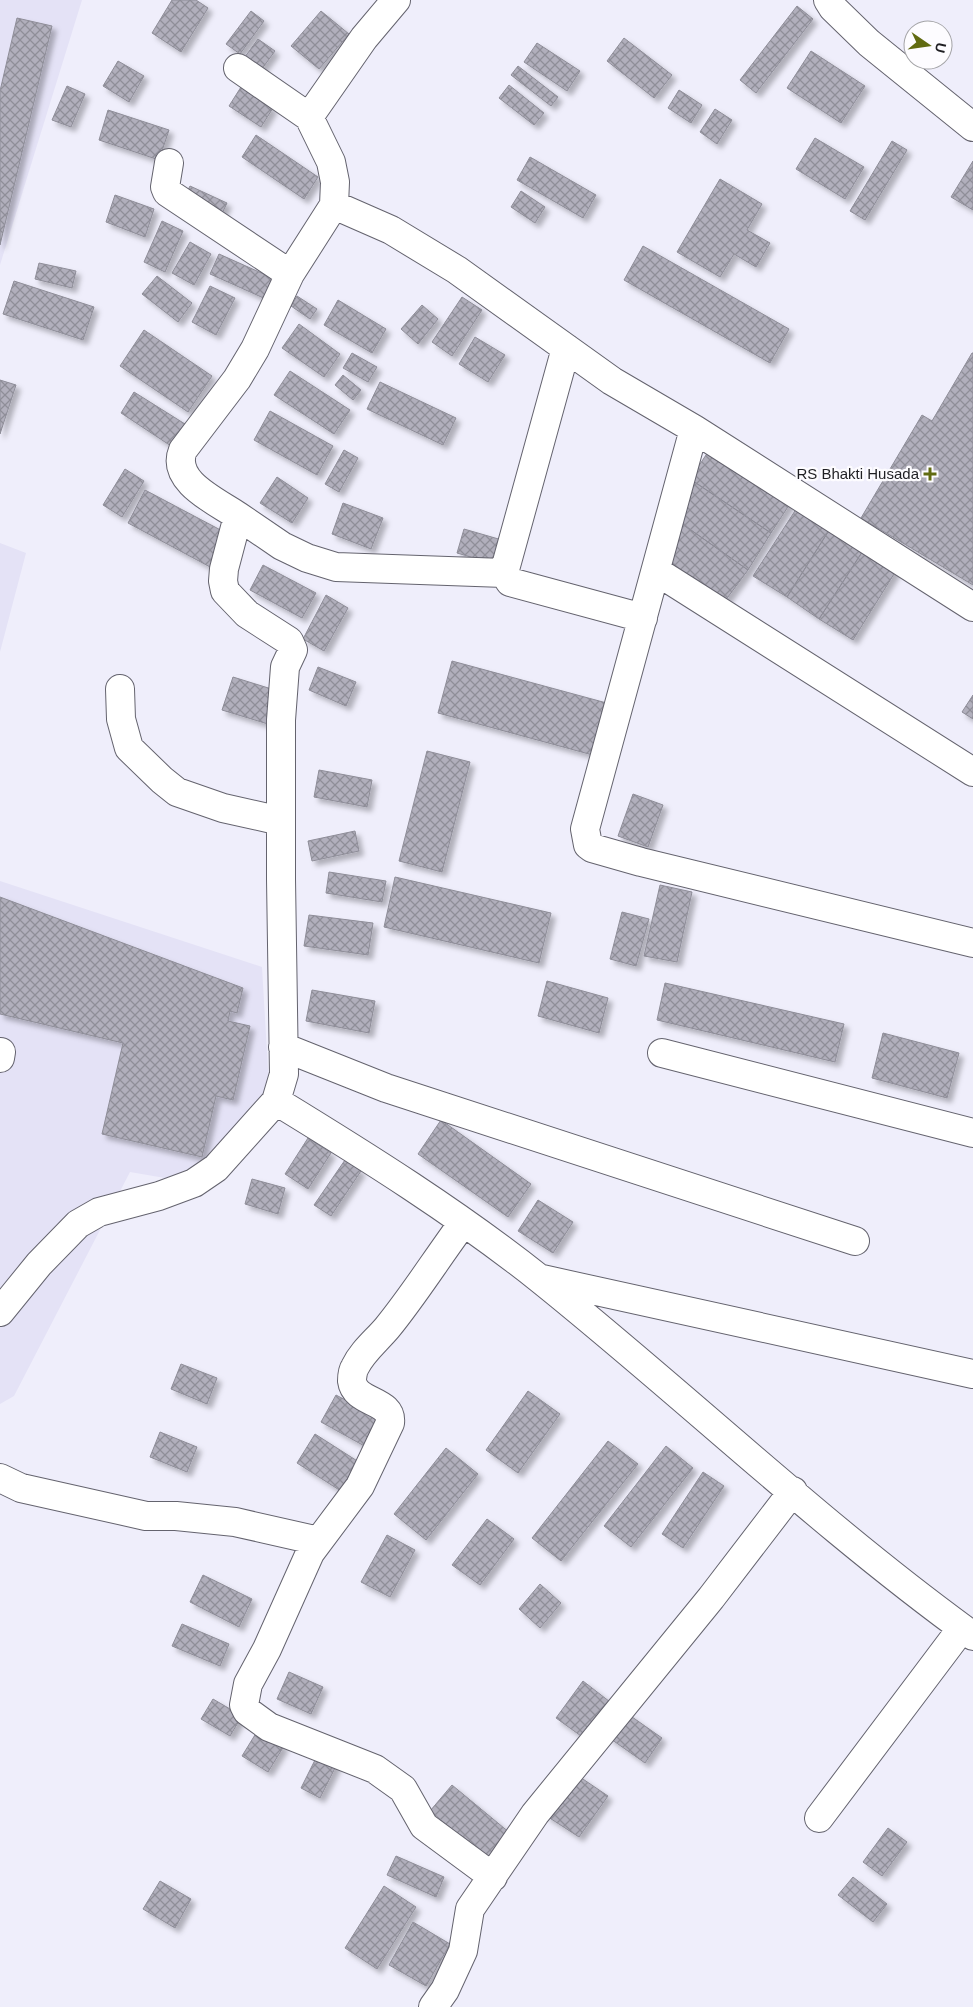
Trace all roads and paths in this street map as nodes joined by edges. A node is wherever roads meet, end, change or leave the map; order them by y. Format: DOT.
graph roads {
  1 [pos="396,0"];
  2 [pos="828,0"];
  3 [pos="238,68"];
  4 [pos="309,118"];
  5 [pos="973,126"];
  6 [pos="169,163"];
  7 [pos="334,206"];
  8 [pos="290,274"];
  9 [pos="566,348"];
  10 [pos="694,429"];
  11 [pos="238,516"];
  12 [pos="656,571"];
  13 [pos="504,574"];
  14 [pos="973,608"];
  15 [pos="643,618"];
  16 [pos="120,689"];
  17 [pos="973,772"];
  18 [pos="281,821"];
  19 [pos="973,943"];
  20 [pos="283,1047"];
  21 [pos="662,1053"];
  22 [pos="276,1101"];
  23 [pos="973,1133"];
  24 [pos="463,1223"];
  25 [pos="854,1241"];
  26 [pos="538,1278"];
  27 [pos="0,1312"];
  28 [pos="973,1374"];
  29 [pos="0,1478"];
  30 [pos="793,1491"];
  31 [pos="319,1541"];
  32 [pos="967,1632"];
  33 [pos="819,1818"];
  34 [pos="493,1877"];
  35 [pos="433,2007"];
  1 -- 4 [label="street"];
  2 -- 5 [label="street"];
  3 -- 4 [label="street"];
  4 -- 7 [label="street"];
  6 -- 8 [label="street"];
  7 -- 8 [label="street"];
  7 -- 9 [label="street"];
  8 -- 11 [label="street"];
  9 -- 10 [label="street"];
  9 -- 13 [label="street"];
  10 -- 12 [label="street"];
  10 -- 14 [label="street"];
  11 -- 13 [label="street"];
  11 -- 18 [label="street"];
  12 -- 15 [label="street"];
  12 -- 17 [label="street"];
  13 -- 15 [label="street"];
  15 -- 19 [label="street"];
  16 -- 18 [label="street"];
  18 -- 20 [label="street"];
  20 -- 22 [label="street"];
  20 -- 25 [label="street"];
  21 -- 23 [label="street"];
  22 -- 24 [label="street"];
  22 -- 27 [label="street"];
  24 -- 26 [label="street"];
  24 -- 31 [label="street"];
  26 -- 28 [label="street"];
  26 -- 30 [label="street"];
  29 -- 31 [label="street"];
  30 -- 32 [label="street"];
  30 -- 34 [label="street"];
  31 -- 34 [label="street"];
  32 -- 33 [label="street"];
  34 -- 35 [label="street"];
}
